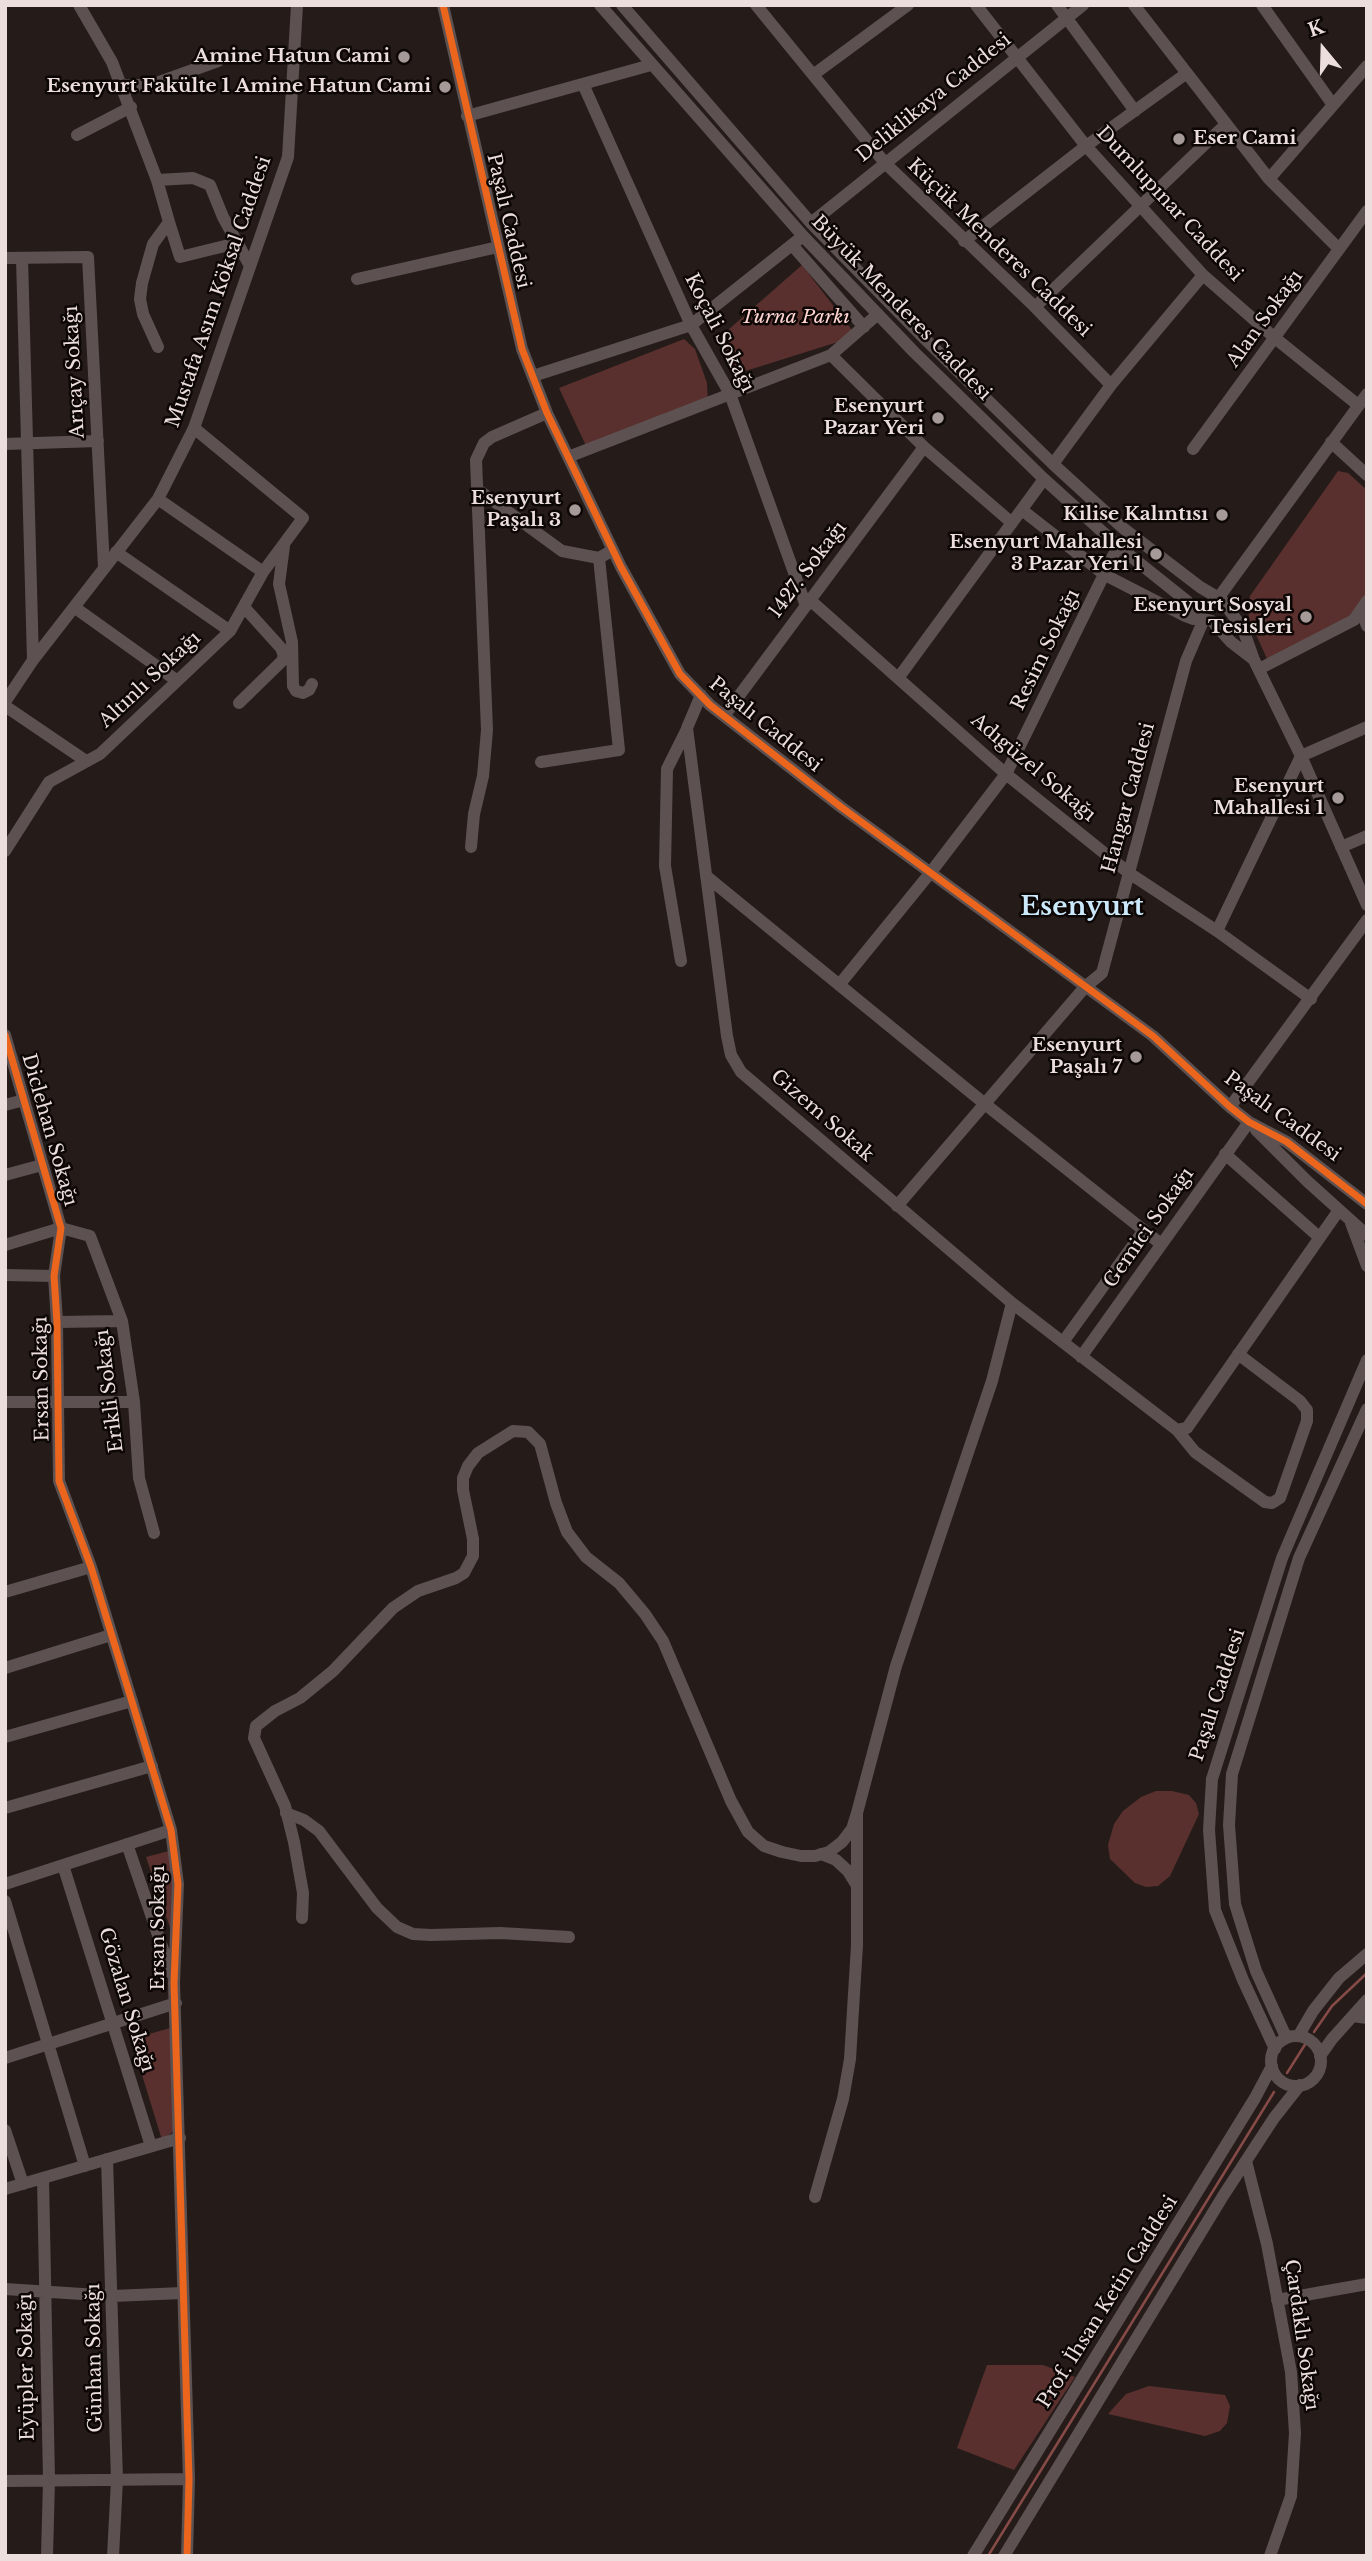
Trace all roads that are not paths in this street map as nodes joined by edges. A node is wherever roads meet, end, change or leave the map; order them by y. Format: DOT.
graph roads {
  1 [pos="79,5"];
  2 [pos="297,5"];
  3 [pos="443,5"];
  4 [pos="600,5"];
  5 [pos="622,5"];
  6 [pos="756,5"];
  7 [pos="908,5"];
  8 [pos="976,5"];
  9 [pos="1057,5"];
  10 [pos="1083,5"];
  11 [pos="1134,5"];
  12 [pos="1262,5"];
  13 [pos="1066,18"];
  14 [pos="1017,56"];
  15 [pos="218,61"];
  16 [pos="651,65"];
  17 [pos="1367,66"];
  18 [pos="1187,73"];
  19 [pos="813,75"];
  20 [pos="583,84"];
  21 [pos="121,85"];
  22 [pos="1333,105"];
  23 [pos="131,107"];
  24 [pos="1135,111"];
  25 [pos="467,116"];
  26 [pos="1226,124"];
  27 [pos="77,135"];
  28 [pos="1086,146"];
  29 [pos="885,163"];
  30 [pos="1269,179"];
  31 [pos="157,180"];
  32 [pos="1139,206"];
  33 [pos="1367,211"];
  34 [pos="169,222"];
  35 [pos="811,223"];
  36 [pos="803,236"];
  37 [pos="964,241"];
  38 [pos="237,243"];
  39 [pos="792,245"];
  40 [pos="498,247"];
  41 [pos="1339,249"];
  42 [pos="5,258"];
  43 [pos="22,258"];
  44 [pos="249,264"];
  45 [pos="1203,275"];
  46 [pos="357,279"];
  47 [pos="1035,307"];
  48 [pos="878,314"];
  49 [pos="691,325"];
  50 [pos="864,327"];
  51 [pos="1275,338"];
  52 [pos="158,346"];
  53 [pos="831,355"];
  54 [pos="533,376"];
  55 [pos="1111,385"];
  56 [pos="730,394"];
  57 [pos="1363,399"];
  58 [pos="547,413"];
  59 [pos="194,428"];
  60 [pos="97,441"];
  61 [pos="1331,442"];
  62 [pos="27,443"];
  63 [pos="5,444"];
  64 [pos="924,447"];
  65 [pos="1193,449"];
  66 [pos="568,457"];
  67 [pos="1053,464"];
  68 [pos="1367,475"];
  69 [pos="1044,480"];
  70 [pos="477,489"];
  71 [pos="158,499"];
  72 [pos="1022,510"];
  73 [pos="1012,523"];
  74 [pos="284,543"];
  75 [pos="1118,546"];
  76 [pos="613,550"];
  77 [pos="116,552"];
  78 [pos="599,558"];
  79 [pos="104,567"];
  80 [pos="263,572"];
  81 [pos="1105,575"];
  82 [pos="1219,598"];
  83 [pos="808,603"];
  84 [pos="1364,606"];
  85 [pos="74,607"];
  86 [pos="244,607"];
  87 [pos="1204,617"];
  88 [pos="1367,626"];
  89 [pos="230,631"];
  90 [pos="33,660"];
  91 [pos="1256,664"];
  92 [pos="899,677"];
  93 [pos="176,680"];
  94 [pos="312,684"];
  95 [pos="701,695"];
  96 [pos="239,703"];
  97 [pos="5,704"];
  98 [pos="724,716"];
  99 [pos="1367,727"];
  100 [pos="687,728"];
  101 [pos="1301,756"];
  102 [pos="86,761"];
  103 [pos="541,762"];
  104 [pos="1006,774"];
  105 [pos="1367,836"];
  106 [pos="471,847"];
  107 [pos="1341,847"];
  108 [pos="5,851"];
  109 [pos="931,872"];
  110 [pos="1129,873"];
  111 [pos="706,876"];
  112 [pos="1367,905"];
  113 [pos="1367,920"];
  114 [pos="1217,931"];
  115 [pos="681,961"];
  116 [pos="839,985"];
  117 [pos="1085,987"];
  118 [pos="1311,999"];
  119 [pos="5,1035"];
  120 [pos="24,1100"];
  121 [pos="985,1104"];
  122 [pos="5,1105"];
  123 [pos="1230,1107"];
  124 [pos="1249,1122"];
  125 [pos="1224,1154"];
  126 [pos="42,1164"];
  127 [pos="5,1175"];
  128 [pos="1367,1204"];
  129 [pos="897,1206"];
  130 [pos="1344,1215"];
  131 [pos="61,1228"];
  132 [pos="1144,1230"];
  133 [pos="1367,1235"];
  134 [pos="1319,1237"];
  135 [pos="1161,1244"];
  136 [pos="5,1245"];
  137 [pos="1367,1266"];
  138 [pos="5,1275"];
  139 [pos="54,1276"];
  140 [pos="1012,1303"];
  141 [pos="122,1321"];
  142 [pos="57,1322"];
  143 [pos="1063,1342"];
  144 [pos="1238,1354"];
  145 [pos="1081,1357"];
  146 [pos="1367,1360"];
  147 [pos="5,1402"];
  148 [pos="59,1402"];
  149 [pos="134,1402"];
  150 [pos="1367,1409"];
  151 [pos="1177,1430"];
  152 [pos="154,1533"];
  153 [pos="91,1567"];
  154 [pos="5,1592"];
  155 [pos="111,1635"];
  156 [pos="5,1668"];
  157 [pos="132,1701"];
  158 [pos="5,1737"];
  159 [pos="152,1766"];
  160 [pos="5,1808"];
  161 [pos="286,1813"];
  162 [pos="857,1813"];
  163 [pos="171,1830"];
  164 [pos="127,1844"];
  165 [pos="821,1854"];
  166 [pos="63,1865"];
  167 [pos="5,1884"];
  168 [pos="857,1884"];
  169 [pos="5,1900"];
  170 [pos="302,1918"];
  171 [pos="569,1937"];
  172 [pos="1367,1954"];
  173 [pos="174,1983"];
  174 [pos="1367,2000"];
  175 [pos="176,2003"];
  176 [pos="1353,2016"];
  177 [pos="1367,2018"];
  178 [pos="113,2023"];
  179 [pos="1293,2036"];
  180 [pos="48,2044"];
  181 [pos="1275,2049"];
  182 [pos="1320,2056"];
  183 [pos="5,2058"];
  184 [pos="1272,2066"];
  185 [pos="1300,2085"];
  186 [pos="5,2130"];
  187 [pos="180,2138"];
  188 [pos="151,2146"];
  189 [pos="107,2159"];
  190 [pos="1246,2161"];
  191 [pos="85,2166"];
  192 [pos="43,2178"];
  193 [pos="23,2184"];
  194 [pos="5,2189"];
  195 [pos="816,2197"];
  196 [pos="1367,2284"];
  197 [pos="5,2289"];
  198 [pos="45,2292"];
  199 [pos="182,2293"];
  200 [pos="113,2296"];
  201 [pos="1277,2300"];
  202 [pos="189,2479"];
  203 [pos="49,2480"];
  204 [pos="117,2480"];
  205 [pos="5,2481"];
  206 [pos="47,2556"];
  207 [pos="113,2556"];
  208 [pos="187,2556"];
  209 [pos="973,2556"];
  210 [pos="1004,2556"];
  211 [pos="1270,2556"];
  1 -- 21 [label="street"];
  2 -- 44 [label="street, Mustafa Asım Köksal Caddesi"];
  3 -- 25 [label="street, Paşalı Caddesi"];
  4 -- 16 [label="street, Büyük Menderes Caddesi"];
  5 -- 35 [label="street, Büyük Menderes Caddesi"];
  6 -- 19 [label="street, Küçük Menderes Caddesi"];
  7 -- 19 [label="street"];
  8 -- 14 [label="street, Dumlupınar Caddesi"];
  9 -- 13 [label="street"];
  10 -- 13 [label="street, Deliklikaya Caddesi"];
  11 -- 18 [label="street"];
  12 -- 22 [label="street"];
  13 -- 14 [label="street, Deliklikaya Caddesi"];
  13 -- 24 [label="street"];
  14 -- 28 [label="street, Dumlupınar Caddesi"];
  14 -- 29 [label="street, Deliklikaya Caddesi"];
  15 -- 21 [label="street"];
  16 -- 20 [label="street"];
  16 -- 36 [label="street, Büyük Menderes Caddesi"];
  17 -- 22 [label="street"];
  18 -- 24 [label="street"];
  18 -- 26 [label="street"];
  19 -- 29 [label="street, Küçük Menderes Caddesi"];
  20 -- 25 [label="street"];
  20 -- 49 [label="street, Koçali Sokağı"];
  21 -- 23 [label="street"];
  22 -- 30 [label="street"];
  23 -- 27 [label="street"];
  23 -- 31 [label="street"];
  24 -- 28 [label="street"];
  25 -- 40 [label="street, Paşalı Caddesi"];
  26 -- 30 [label="street"];
  26 -- 32 [label="street"];
  28 -- 32 [label="street, Dumlupınar Caddesi"];
  28 -- 37 [label="street"];
  29 -- 35 [label="street, Deliklikaya Caddesi"];
  29 -- 37 [label="street, Küçük Menderes Caddesi"];
  30 -- 41 [label="street"];
  31 -- 34 [label="street"];
  31 -- 38 [label="street"];
  32 -- 45 [label="street, Dumlupınar Caddesi"];
  32 -- 47 [label="street"];
  33 -- 41 [label="street, Alan Sokağı"];
  34 -- 38 [label="street"];
  34 -- 52 [label="street"];
  35 -- 67 [label="street, Büyük Menderes Caddesi"];
  36 -- 39 [label="street"];
  36 -- 48 [label="street, Büyük Menderes Caddesi"];
  37 -- 47 [label="street, Küçük Menderes Caddesi"];
  38 -- 44 [label="street"];
  39 -- 49 [label="street"];
  39 -- 50 [label="street"];
  40 -- 46 [label="street"];
  40 -- 54 [label="street, Paşalı Caddesi"];
  41 -- 51 [label="street, Alan Sokağı"];
  42 -- 43 [label="street, Arıçay Sokağı"];
  43 -- 60 [label="street, Arıçay Sokağı"];
  43 -- 62 [label="street"];
  44 -- 59 [label="street, Mustafa Asım Köksal Caddesi"];
  45 -- 51 [label="street, Dumlupınar Caddesi"];
  45 -- 55 [label="street"];
  47 -- 55 [label="street, Küçük Menderes Caddesi"];
  48 -- 50 [label="street"];
  48 -- 69 [label="street, Büyük Menderes Caddesi"];
  49 -- 54 [label="street"];
  49 -- 56 [label="street, Koçali Sokağı"];
  50 -- 53 [label="street"];
  51 -- 57 [label="street, Dumlupınar Caddesi"];
  51 -- 65 [label="street, Alan Sokağı"];
  53 -- 56 [label="street"];
  53 -- 64 [label="street"];
  54 -- 58 [label="street, Paşalı Caddesi"];
  55 -- 67 [label="street"];
  56 -- 66 [label="street"];
  56 -- 83 [label="street, Koçali Sokağı"];
  57 -- 61 [label="street"];
  58 -- 66 [label="street, Paşalı Caddesi"];
  58 -- 70 [label="street"];
  59 -- 71 [label="street, Mustafa Asım Köksal Caddesi"];
  59 -- 74 [label="street, Altınlı Sokağı"];
  60 -- 62 [label="street"];
  60 -- 79 [label="street, Arıçay Sokağı"];
  61 -- 68 [label="street"];
  61 -- 82 [label="street"];
  62 -- 63 [label="street"];
  62 -- 90 [label="street"];
  64 -- 73 [label="street"];
  64 -- 83 [label="street, 1427. Sokağı"];
  66 -- 76 [label="street, Paşalı Caddesi"];
  67 -- 82 [label="street, Büyük Menderes Caddesi"];
  69 -- 72 [label="street"];
  69 -- 75 [label="street, Büyük Menderes Caddesi"];
  70 -- 78 [label="street"];
  70 -- 106 [label="street"];
  71 -- 77 [label="street, Mustafa Asım Köksal Caddesi"];
  71 -- 80 [label="street"];
  72 -- 73 [label="street"];
  72 -- 81 [label="street"];
  73 -- 92 [label="street"];
  74 -- 80 [label="street, Altınlı Sokağı"];
  74 -- 94 [label="street"];
  75 -- 81 [label="street, Resim Sokağı"];
  75 -- 87 [label="street, Büyük Menderes Caddesi"];
  76 -- 78 [label="street"];
  76 -- 95 [label="street, Paşalı Caddesi"];
  77 -- 79 [label="street, Mustafa Asım Köksal Caddesi"];
  77 -- 89 [label="street"];
  78 -- 103 [label="street"];
  79 -- 85 [label="street, Mustafa Asım Köksal Caddesi"];
  80 -- 86 [label="street, Altınlı Sokağı"];
  81 -- 87 [label="street"];
  81 -- 104 [label="street, Resim Sokağı"];
  82 -- 87 [label="street"];
  82 -- 87 [label="street"];
  82 -- 91 [label="street"];
  83 -- 92 [label="street, Adıgüzel Sokağı"];
  83 -- 98 [label="street, 1427. Sokağı"];
  84 -- 88 [label="street"];
  84 -- 91 [label="street"];
  85 -- 90 [label="street, Mustafa Asım Köksal Caddesi"];
  85 -- 93 [label="street"];
  86 -- 89 [label="street, Altınlı Sokağı"];
  86 -- 96 [label="street"];
  87 -- 91 [label="street, Büyük Menderes Caddesi"];
  87 -- 110 [label="street, Hangar Caddesi"];
  89 -- 93 [label="street, Altınlı Sokağı"];
  90 -- 97 [label="street, Mustafa Asım Köksal Caddesi"];
  91 -- 101 [label="street"];
  92 -- 104 [label="street, Adıgüzel Sokağı"];
  93 -- 102 [label="street, Altınlı Sokağı"];
  95 -- 98 [label="street, Paşalı Caddesi"];
  95 -- 100 [label="street"];
  97 -- 102 [label="street"];
  98 -- 109 [label="street, Paşalı Caddesi"];
  99 -- 101 [label="street"];
  100 -- 111 [label="street, Gizem Sokak"];
  100 -- 115 [label="street"];
  101 -- 107 [label="street"];
  101 -- 114 [label="street"];
  102 -- 108 [label="street, Altınlı Sokağı"];
  104 -- 109 [label="street, Resim Sokağı"];
  104 -- 110 [label="street, Adıgüzel Sokağı"];
  105 -- 107 [label="street"];
  107 -- 112 [label="street"];
  109 -- 116 [label="street, Resim Sokağı"];
  109 -- 117 [label="street, Paşalı Caddesi"];
  110 -- 114 [label="street, Adıgüzel Sokağı"];
  110 -- 117 [label="street, Hangar Caddesi"];
  111 -- 116 [label="street"];
  111 -- 129 [label="street, Gizem Sokak"];
  113 -- 118 [label="street"];
  114 -- 118 [label="street, Adıgüzel Sokağı"];
  116 -- 121 [label="street"];
  117 -- 121 [label="street, Hangar Caddesi"];
  117 -- 123 [label="street, Paşalı Caddesi"];
  118 -- 123 [label="street"];
  119 -- 120 [label="street, Diclehan Sokağı"];
  120 -- 122 [label="street"];
  120 -- 126 [label="street, Diclehan Sokağı"];
  121 -- 129 [label="street, Hangar Caddesi"];
  121 -- 132 [label="street"];
  123 -- 124 [label="street, Paşalı Caddesi"];
  124 -- 125 [label="street, Gemici Sokağı"];
  124 -- 128 [label="street, Paşalı Caddesi"];
  124 -- 130 [label="street"];
  125 -- 134 [label="street"];
  125 -- 135 [label="street, Gemici Sokağı"];
  126 -- 127 [label="street"];
  126 -- 131 [label="street, Diclehan Sokağı"];
  129 -- 140 [label="street, Gizem Sokak"];
  130 -- 133 [label="street"];
  130 -- 134 [label="street"];
  130 -- 137 [label="street"];
  131 -- 136 [label="street"];
  131 -- 139 [label="street, Diclehan Sokağı"];
  131 -- 141 [label="street, Erikli Sokağı"];
  132 -- 135 [label="street"];
  132 -- 143 [label="street"];
  134 -- 144 [label="street"];
  135 -- 145 [label="street, Gemici Sokağı"];
  138 -- 139 [label="street"];
  139 -- 142 [label="street, Ersan Sokağı"];
  140 -- 143 [label="street, Gizem Sokak"];
  140 -- 162 [label="street"];
  141 -- 142 [label="street"];
  141 -- 149 [label="street, Erikli Sokağı"];
  142 -- 148 [label="street, Ersan Sokağı"];
  143 -- 145 [label="street, Gizem Sokak"];
  144 -- 151 [label="street"];
  144 -- 151 [label="street, Gizem Sokak"];
  145 -- 151 [label="street, Gizem Sokak"];
  146 -- 181 [label="street, Paşalı Caddesi"];
  147 -- 148 [label="street"];
  148 -- 149 [label="street"];
  148 -- 153 [label="street, Ersan Sokağı"];
  149 -- 152 [label="street, Erikli Sokağı"];
  150 -- 179 [label="street, Paşalı Caddesi"];
  153 -- 154 [label="street"];
  153 -- 155 [label="street, Ersan Sokağı"];
  155 -- 156 [label="street"];
  155 -- 157 [label="street, Ersan Sokağı"];
  157 -- 158 [label="street"];
  157 -- 159 [label="street, Ersan Sokağı"];
  159 -- 160 [label="street"];
  159 -- 163 [label="street, Ersan Sokağı"];
  161 -- 165 [label="street"];
  161 -- 170 [label="street"];
  161 -- 171 [label="street"];
  162 -- 165 [label="street"];
  162 -- 168 [label="street"];
  163 -- 164 [label="street"];
  163 -- 173 [label="street, Ersan Sokağı"];
  164 -- 166 [label="street"];
  164 -- 173 [label="street"];
  165 -- 168 [label="street"];
  166 -- 167 [label="street"];
  166 -- 178 [label="street, Gözalan Sokağı"];
  168 -- 195 [label="street"];
  169 -- 180 [label="street"];
  172 -- 179 [label="street"];
  173 -- 175 [label="street, Ersan Sokağı"];
  174 -- 176 [label="street"];
  175 -- 178 [label="street"];
  175 -- 187 [label="street, Ersan Sokağı"];
  176 -- 177 [label="street"];
  176 -- 182 [label="street"];
  178 -- 180 [label="street"];
  178 -- 188 [label="street, Gözalan Sokağı"];
  179 -- 181 [label="street"];
  179 -- 182 [label="street"];
  180 -- 183 [label="street"];
  180 -- 191 [label="street"];
  181 -- 184 [label="street"];
  182 -- 185 [label="street"];
  184 -- 185 [label="street"];
  184 -- 209 [label="street, Prof. İhsan Ketin Caddesi"];
  185 -- 190 [label="street"];
  186 -- 193 [label="street"];
  187 -- 188 [label="street"];
  187 -- 199 [label="street, Ersan Sokağı"];
  188 -- 189 [label="street"];
  189 -- 191 [label="street"];
  189 -- 200 [label="street, Günhan Sokağı"];
  190 -- 201 [label="street, Çardaklı Sokağı"];
  190 -- 210 [label="street"];
  191 -- 192 [label="street"];
  192 -- 193 [label="street"];
  192 -- 198 [label="street, Eyüpler Sokağı"];
  193 -- 194 [label="street"];
  196 -- 201 [label="street"];
  197 -- 198 [label="street"];
  198 -- 200 [label="street"];
  198 -- 203 [label="street, Eyüpler Sokağı"];
  199 -- 200 [label="street"];
  199 -- 202 [label="street, Ersan Sokağı"];
  200 -- 204 [label="street, Günhan Sokağı"];
  201 -- 211 [label="street, Çardaklı Sokağı"];
  202 -- 204 [label="street"];
  202 -- 208 [label="street, Ersan Sokağı"];
  203 -- 204 [label="street"];
  203 -- 205 [label="street"];
  203 -- 206 [label="street, Eyüpler Sokağı"];
  204 -- 207 [label="street, Günhan Sokağı"];
}
